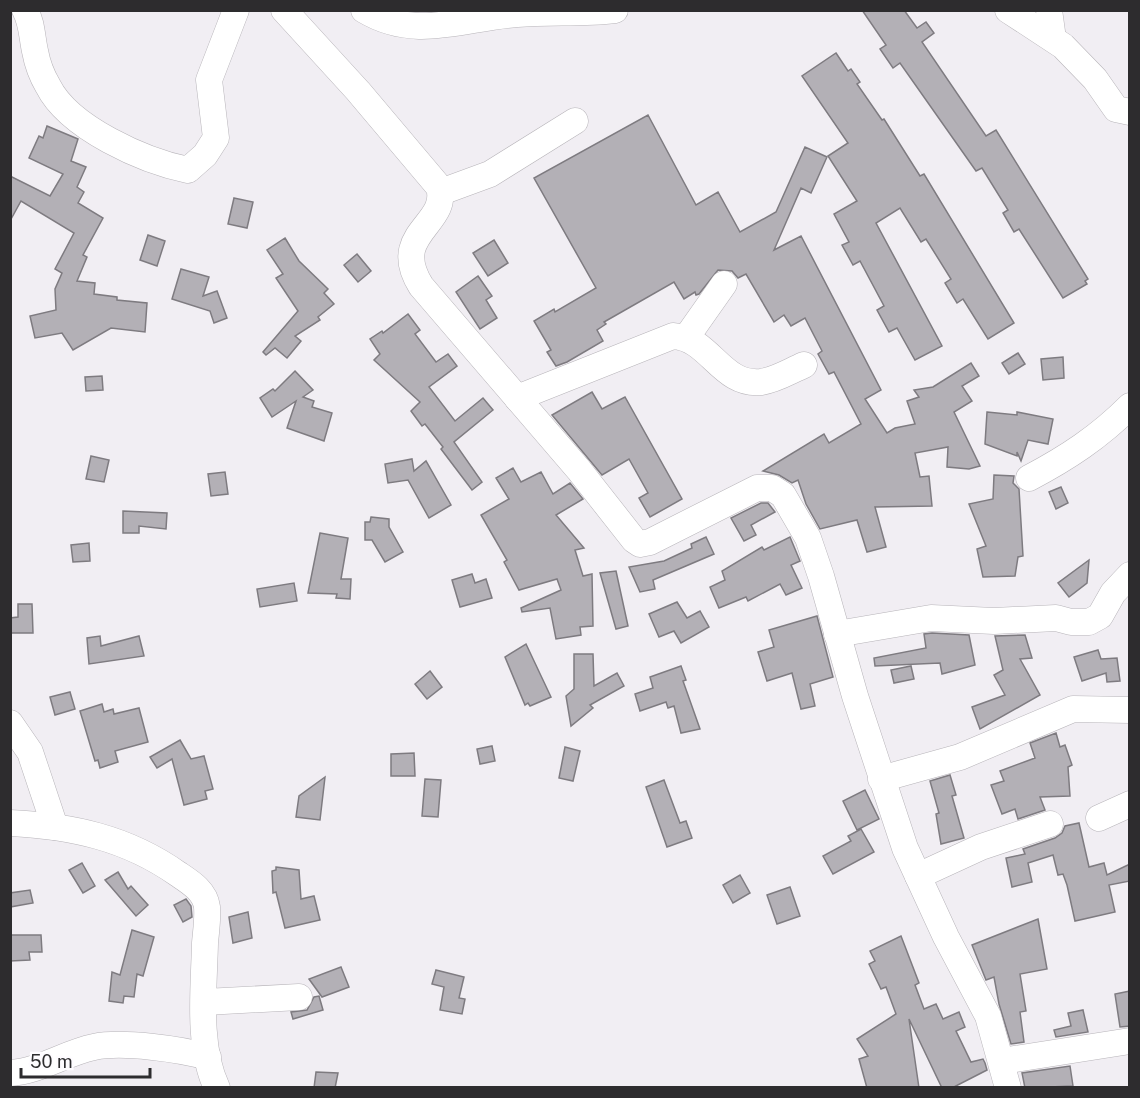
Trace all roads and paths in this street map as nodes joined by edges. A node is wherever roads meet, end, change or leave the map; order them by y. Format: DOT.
graph roads {
  1 [pos="25,10"];
  2 [pos="236,10"];
  3 [pos="284,10"];
  4 [pos="364,10"];
  5 [pos="615,10"];
  6 [pos="1008,10"];
  7 [pos="1049,10"];
  8 [pos="1053,39"];
  9 [pos="1130,112"];
  10 [pos="575,121"];
  11 [pos="441,192"];
  12 [pos="724,284"];
  13 [pos="686,338"];
  14 [pos="804,365"];
  15 [pos="518,398"];
  16 [pos="1130,406"];
  17 [pos="1029,478"];
  18 [pos="1130,575"];
  19 [pos="837,634"];
  20 [pos="1130,710"];
  21 [pos="10,723"];
  22 [pos="881,779"];
  23 [pos="1130,804"];
  24 [pos="1099,818"];
  25 [pos="10,823"];
  26 [pos="1050,824"];
  27 [pos="55,827"];
  28 [pos="918,876"];
  29 [pos="299,997"];
  30 [pos="205,1002"];
  31 [pos="1130,1041"];
  32 [pos="196,1054"];
  33 [pos="1002,1061"];
  34 [pos="10,1073"];
  35 [pos="217,1088"];
  36 [pos="1008,1088"];
  1 -- 2 [label="street"];
  3 -- 11 [label="street"];
  4 -- 5 [label="street"];
  6 -- 8 [label="street"];
  7 -- 8 [label="street"];
  8 -- 9 [label="street"];
  10 -- 11 [label="street"];
  11 -- 15 [label="street"];
  12 -- 13 [label="street"];
  13 -- 14 [label="street"];
  13 -- 15 [label="street"];
  15 -- 19 [label="street"];
  16 -- 17 [label="street"];
  18 -- 19 [label="street"];
  19 -- 22 [label="street"];
  20 -- 22 [label="street"];
  21 -- 27 [label="street"];
  22 -- 28 [label="street"];
  23 -- 24 [label="street"];
  25 -- 27 [label="street"];
  26 -- 28 [label="street"];
  27 -- 30 [label="street"];
  28 -- 33 [label="street"];
  29 -- 30 [label="street"];
  30 -- 32 [label="street"];
  31 -- 33 [label="street"];
  32 -- 34 [label="street"];
  32 -- 35 [label="street"];
  33 -- 36 [label="street"];
}
